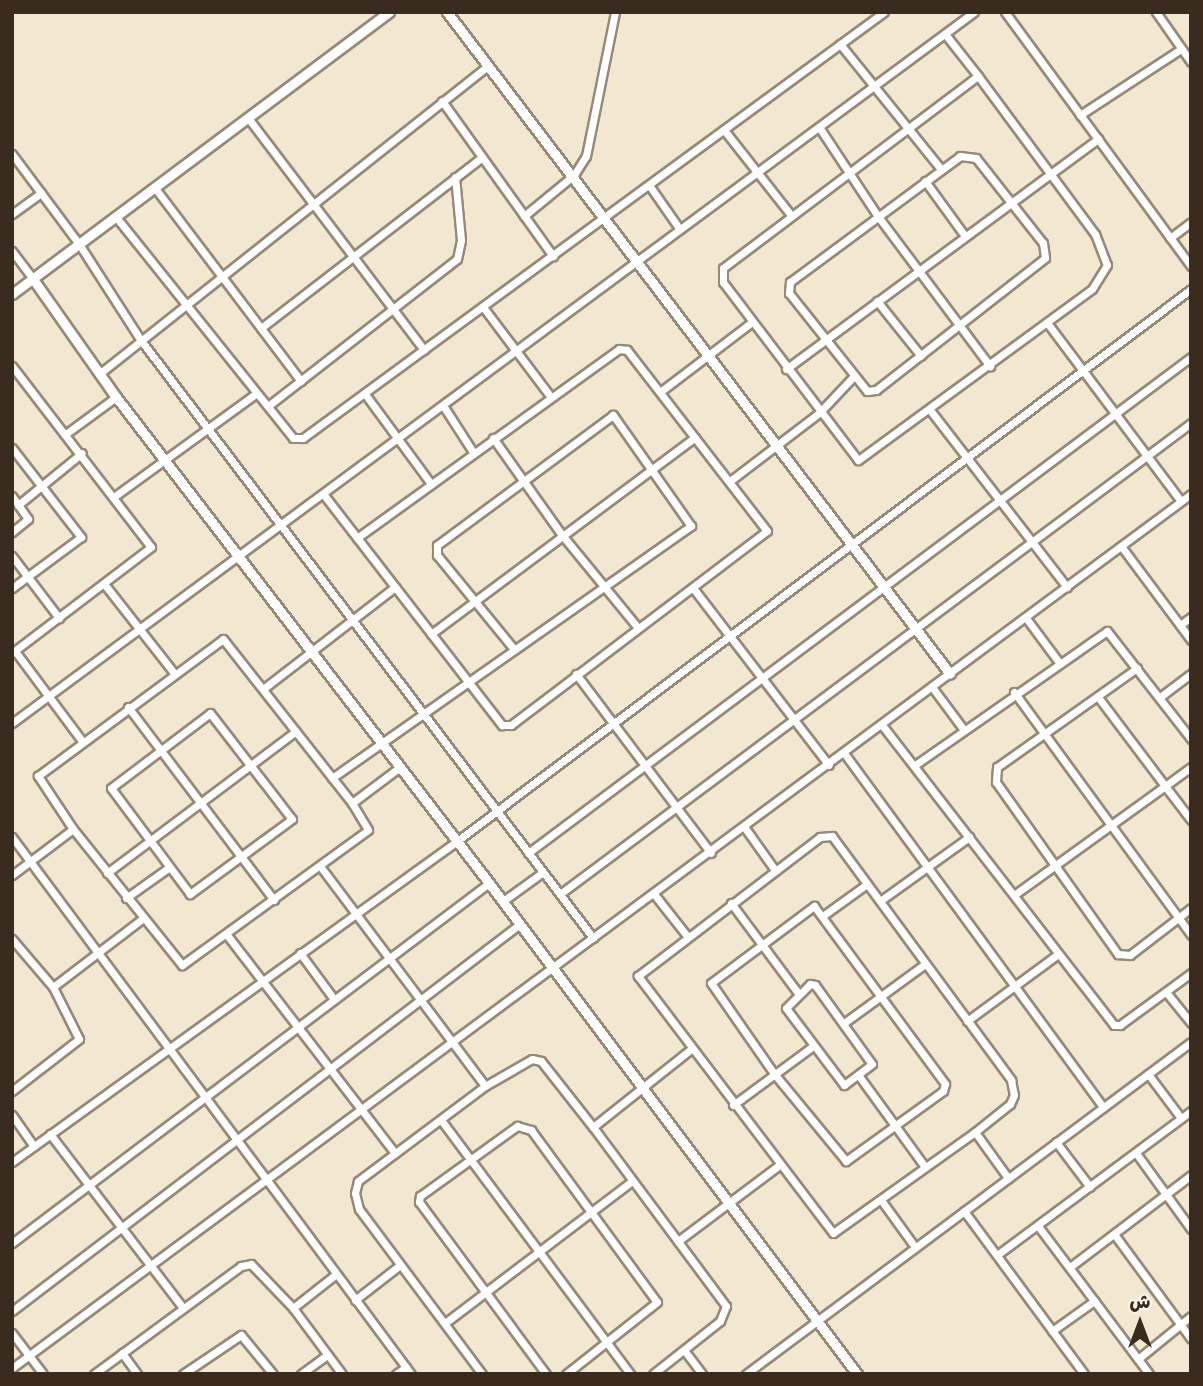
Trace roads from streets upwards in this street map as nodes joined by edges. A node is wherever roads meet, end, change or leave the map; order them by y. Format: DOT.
graph roads {
  1 [pos="389,12"];
  2 [pos="447,12"];
  3 [pos="615,12"];
  4 [pos="884,12"];
  5 [pos="974,12"];
  6 [pos="1005,12"];
  7 [pos="1156,12"];
  8 [pos="945,34"];
  9 [pos="840,44"];
  10 [pos="1181,49"];
  11 [pos="1191,62"];
  12 [pos="486,67"];
  13 [pos="978,76"];
  14 [pos="871,87"];
  15 [pos="442,101"];
  16 [pos="1080,115"];
  17 [pos="248,118"];
  18 [pos="819,127"];
  19 [pos="724,130"];
  20 [pos="908,130"];
  21 [pos="1098,139"];
  22 [pos="12,154"];
  23 [pos="482,157"];
  24 [pos="941,169"];
  25 [pos="849,172"];
  26 [pos="1050,172"];
  27 [pos="755,173"];
  28 [pos="574,175"];
  29 [pos="455,177"];
  30 [pos="925,181"];
  31 [pos="649,185"];
  32 [pos="155,188"];
  33 [pos="41,193"];
  34 [pos="313,202"];
  35 [pos="1007,203"];
  36 [pos="12,214"];
  37 [pos="792,215"];
  38 [pos="877,215"];
  39 [pos="524,216"];
  40 [pos="116,217"];
  41 [pos="605,218"];
  42 [pos="1191,222"];
  43 [pos="679,228"];
  44 [pos="965,236"];
  45 [pos="1170,238"];
  46 [pos="79,244"];
  47 [pos="12,251"];
  48 [pos="352,255"];
  49 [pos="553,256"];
  50 [pos="637,261"];
  51 [pos="1191,266"];
  52 [pos="918,270"];
  53 [pos="221,275"];
  54 [pos="33,279"];
  55 [pos="1191,289"];
  56 [pos="12,294"];
  57 [pos="877,301"];
  58 [pos="185,303"];
  59 [pos="483,306"];
  60 [pos="392,309"];
  61 [pos="752,322"];
  62 [pos="1048,324"];
  63 [pos="960,325"];
  64 [pos="261,328"];
  65 [pos="140,339"];
  66 [pos="825,340"];
  67 [pos="424,350"];
  68 [pos="518,352"];
  69 [pos="708,355"];
  70 [pos="921,355"];
  71 [pos="1191,358"];
  72 [pos="12,366"];
  73 [pos="990,366"];
  74 [pos="786,369"];
  75 [pos="1080,370"];
  76 [pos="99,374"];
  77 [pos="853,377"];
  78 [pos="301,381"];
  79 [pos="660,392"];
  80 [pos="257,393"];
  81 [pos="365,394"];
  82 [pos="550,396"];
  83 [pos="116,397"];
  84 [pos="268,407"];
  85 [pos="444,407"];
  86 [pos="930,410"];
  87 [pos="818,413"];
  88 [pos="1115,414"];
  89 [pos="1191,423"];
  90 [pos="210,430"];
  91 [pos="67,433"];
  92 [pos="695,437"];
  93 [pos="493,438"];
  94 [pos="398,440"];
  95 [pos="776,445"];
  96 [pos="12,448"];
  97 [pos="473,452"];
  98 [pos="82,453"];
  99 [pos="1148,455"];
  100 [pos="966,458"];
  101 [pos="166,463"];
  102 [pos="653,468"];
  103 [pos="522,480"];
  104 [pos="730,481"];
  105 [pos="430,484"];
  106 [pos="42,486"];
  107 [pos="1191,494"];
  108 [pos="324,495"];
  109 [pos="12,496"];
  110 [pos="115,496"];
  111 [pos="999,500"];
  112 [pos="1181,501"];
  113 [pos="18,505"];
  114 [pos="283,526"];
  115 [pos="12,532"];
  116 [pos="562,535"];
  117 [pos="357,538"];
  118 [pos="1032,542"];
  119 [pos="851,544"];
  120 [pos="1121,546"];
  121 [pos="12,556"];
  122 [pos="240,558"];
  123 [pos="28,577"];
  124 [pos="105,585"];
  125 [pos="395,587"];
  126 [pos="1067,587"];
  127 [pos="603,588"];
  128 [pos="693,588"];
  129 [pos="12,589"];
  130 [pos="883,589"];
  131 [pos="474,601"];
  132 [pos="1191,617"];
  133 [pos="59,618"];
  134 [pos="1026,618"];
  135 [pos="353,619"];
  136 [pos="1180,625"];
  137 [pos="638,628"];
  138 [pos="914,628"];
  139 [pos="141,630"];
  140 [pos="430,634"];
  141 [pos="728,635"];
  142 [pos="1191,640"];
  143 [pos="514,649"];
  144 [pos="13,652"];
  145 [pos="312,652"];
  146 [pos="1058,661"];
  147 [pos="1137,668"];
  148 [pos="174,673"];
  149 [pos="576,674"];
  150 [pos="950,674"];
  151 [pos="1191,674"];
  152 [pos="762,679"];
  153 [pos="469,682"];
  154 [pos="932,687"];
  155 [pos="263,689"];
  156 [pos="1014,692"];
  157 [pos="48,697"];
  158 [pos="1098,697"];
  159 [pos="1160,697"];
  160 [pos="128,707"];
  161 [pos="423,714"];
  162 [pos="793,719"];
  163 [pos="12,723"];
  164 [pos="611,723"];
  165 [pos="882,725"];
  166 [pos="964,730"];
  167 [pos="296,732"];
  168 [pos="1043,735"];
  169 [pos="1191,739"];
  170 [pos="82,741"];
  171 [pos="383,743"];
  172 [pos="159,749"];
  173 [pos="844,753"];
  174 [pos="251,765"];
  175 [pos="829,765"];
  176 [pos="915,765"];
  177 [pos="644,766"];
  178 [pos="400,767"];
  179 [pos="1191,767"];
  180 [pos="332,778"];
  181 [pos="1166,786"];
  182 [pos="200,803"];
  183 [pos="352,803"];
  184 [pos="676,807"];
  185 [pos="496,811"];
  186 [pos="1191,820"];
  187 [pos="1109,827"];
  188 [pos="745,828"];
  189 [pos="73,829"];
  190 [pos="12,837"];
  191 [pos="970,837"];
  192 [pos="457,841"];
  193 [pos="148,842"];
  194 [pos="528,853"];
  195 [pos="710,853"];
  196 [pos="241,858"];
  197 [pos="31,862"];
  198 [pos="320,866"];
  199 [pos="1054,866"];
  200 [pos="168,868"];
  201 [pos="926,868"];
  202 [pos="775,870"];
  203 [pos="543,872"];
  204 [pos="107,873"];
  205 [pos="12,875"];
  206 [pos="489,883"];
  207 [pos="867,884"];
  208 [pos="560,894"];
  209 [pos="654,894"];
  210 [pos="1014,895"];
  211 [pos="126,898"];
  212 [pos="274,900"];
  213 [pos="503,901"];
  214 [pos="880,901"];
  215 [pos="731,903"];
  216 [pos="1191,908"];
  217 [pos="354,914"];
  218 [pos="824,915"];
  219 [pos="142,919"];
  220 [pos="1178,919"];
  221 [pos="520,924"];
  222 [pos="227,935"];
  223 [pos="1191,935"];
  224 [pos="687,936"];
  225 [pos="593,938"];
  226 [pos="13,942"];
  227 [pos="762,942"];
  228 [pos="99,953"];
  229 [pos="300,953"];
  230 [pos="1057,955"];
  231 [pos="387,958"];
  232 [pos="925,964"];
  233 [pos="553,968"];
  234 [pos="1191,973"];
  235 [pos="262,981"];
  236 [pos="54,986"];
  237 [pos="1015,988"];
  238 [pos="1166,992"];
  239 [pos="798,993"];
  240 [pos="883,995"];
  241 [pos="333,998"];
  242 [pos="419,999"];
  243 [pos="967,1021"];
  244 [pos="844,1023"];
  245 [pos="1191,1023"];
  246 [pos="297,1025"];
  247 [pos="1191,1042"];
  248 [pos="453,1043"];
  249 [pos="813,1046"];
  250 [pos="169,1048"];
  251 [pos="691,1049"];
  252 [pos="329,1066"];
  253 [pos="1148,1074"];
  254 [pos="775,1075"];
  255 [pos="859,1076"];
  256 [pos="485,1086"];
  257 [pos="643,1087"];
  258 [pos="12,1091"];
  259 [pos="207,1099"];
  260 [pos="733,1105"];
  261 [pos="1104,1107"];
  262 [pos="364,1111"];
  263 [pos="1191,1111"];
  264 [pos="12,1115"];
  265 [pos="1181,1118"];
  266 [pos="441,1120"];
  267 [pos="895,1126"];
  268 [pos="593,1127"];
  269 [pos="975,1132"];
  270 [pos="51,1134"];
  271 [pos="237,1141"];
  272 [pos="1056,1142"];
  273 [pos="34,1146"];
  274 [pos="395,1153"];
  275 [pos="1136,1153"];
  276 [pos="470,1160"];
  277 [pos="12,1163"];
  278 [pos="778,1166"];
  279 [pos="925,1167"];
  280 [pos="1191,1175"];
  281 [pos="1008,1178"];
  282 [pos="266,1181"];
  283 [pos="632,1181"];
  284 [pos="90,1186"];
  285 [pos="1090,1187"];
  286 [pos="1165,1194"];
  287 [pos="881,1200"];
  288 [pos="729,1203"];
  289 [pos="592,1210"];
  290 [pos="964,1211"];
  291 [pos="1038,1226"];
  292 [pos="122,1228"];
  293 [pos="1191,1228"];
  294 [pos="1114,1234"];
  295 [pos="678,1241"];
  296 [pos="12,1243"];
  297 [pos="915,1247"];
  298 [pos="538,1251"];
  299 [pos="997,1255"];
  300 [pos="150,1265"];
  301 [pos="400,1265"];
  302 [pos="1070,1267"];
  303 [pos="336,1274"];
  304 [pos="484,1292"];
  305 [pos="355,1300"];
  306 [pos="1094,1301"];
  307 [pos="183,1308"];
  308 [pos="293,1308"];
  309 [pos="12,1311"];
  310 [pos="1191,1316"];
  311 [pos="818,1321"];
  312 [pos="445,1323"];
  313 [pos="1180,1325"];
  314 [pos="1052,1331"];
  315 [pos="12,1333"];
  316 [pos="1191,1339"];
  317 [pos="607,1343"];
  318 [pos="684,1350"];
  319 [pos="122,1353"];
  320 [pos="327,1355"];
  321 [pos="29,1356"];
  322 [pos="1138,1359"];
  323 [pos="406,1367"];
  324 [pos="12,1368"];
  325 [pos="43,1374"];
  326 [pos="94,1374"];
  327 [pos="137,1374"];
  328 [pos="183,1374"];
  329 [pos="273,1374"];
  330 [pos="300,1374"];
  331 [pos="342,1374"];
  332 [pos="396,1374"];
  333 [pos="411,1374"];
  334 [pos="482,1374"];
  335 [pos="546,1374"];
  336 [pos="566,1374"];
  337 [pos="630,1374"];
  338 [pos="653,1374"];
  339 [pos="702,1374"];
  340 [pos="746,1374"];
  341 [pos="857,1374"];
  342 [pos="1084,1374"];
  343 [pos="1149,1374"];
  1 -- 17 [label="street"];
  2 -- 12 [label="street"];
  3 -- 28 [label="street"];
  4 -- 9 [label="street"];
  5 -- 8 [label="street"];
  6 -- 16 [label="street"];
  7 -- 10 [label="street"];
  8 -- 13 [label="street"];
  8 -- 14 [label="street"];
  9 -- 14 [label="street"];
  9 -- 19 [label="street"];
  10 -- 11 [label="street"];
  10 -- 16 [label="street"];
  12 -- 15 [label="street"];
  12 -- 28 [label="street"];
  13 -- 20 [label="street"];
  13 -- 26 [label="street"];
  14 -- 18 [label="street"];
  14 -- 20 [label="street"];
  15 -- 23 [label="street"];
  15 -- 34 [label="street"];
  16 -- 21 [label="street"];
  17 -- 32 [label="street"];
  17 -- 34 [label="street"];
  18 -- 25 [label="street"];
  18 -- 27 [label="street"];
  19 -- 27 [label="street"];
  19 -- 31 [label="street"];
  20 -- 24 [label="street"];
  20 -- 25 [label="street"];
  21 -- 26 [label="street"];
  21 -- 45 [label="street"];
  22 -- 33 [label="street"];
  23 -- 29 [label="street"];
  23 -- 39 [label="street"];
  24 -- 30 [label="street"];
  24 -- 35 [label="street"];
  25 -- 37 [label="street"];
  25 -- 38 [label="street"];
  26 -- 35 [label="street"];
  26 -- 62 [label="street"];
  27 -- 37 [label="street"];
  27 -- 43 [label="street"];
  28 -- 39 [label="street"];
  28 -- 41 [label="street"];
  29 -- 48 [label="street"];
  29 -- 60 [label="street"];
  30 -- 38 [label="street"];
  30 -- 44 [label="street"];
  31 -- 41 [label="street"];
  31 -- 43 [label="street"];
  32 -- 40 [label="street"];
  32 -- 53 [label="street"];
  33 -- 36 [label="street"];
  33 -- 46 [label="street"];
  34 -- 48 [label="street"];
  34 -- 53 [label="street"];
  35 -- 44 [label="street"];
  35 -- 63 [label="street"];
  37 -- 61 [label="street"];
  38 -- 52 [label="street"];
  38 -- 66 [label="street"];
  39 -- 49 [label="street"];
  40 -- 46 [label="street"];
  40 -- 58 [label="street"];
  41 -- 49 [label="street"];
  41 -- 50 [label="street"];
  42 -- 45 [label="street"];
  43 -- 50 [label="street"];
  44 -- 52 [label="street"];
  45 -- 51 [label="street"];
  46 -- 54 [label="street"];
  46 -- 65 [label="street"];
  47 -- 54 [label="street"];
  48 -- 60 [label="street"];
  48 -- 64 [label="street"];
  49 -- 59 [label="street"];
  50 -- 68 [label="street"];
  50 -- 69 [label="street"];
  52 -- 57 [label="street"];
  52 -- 63 [label="street"];
  53 -- 58 [label="street"];
  53 -- 64 [label="street"];
  54 -- 56 [label="street"];
  54 -- 76 [label="street"];
  55 -- 75 [label="street"];
  57 -- 66 [label="street"];
  57 -- 70 [label="street"];
  58 -- 65 [label="street"];
  58 -- 80 [label="street"];
  59 -- 67 [label="street"];
  59 -- 68 [label="street"];
  60 -- 67 [label="street"];
  60 -- 78 [label="street"];
  61 -- 69 [label="street"];
  61 -- 74 [label="street"];
  62 -- 73 [label="street"];
  62 -- 75 [label="street"];
  63 -- 70 [label="street"];
  63 -- 73 [label="street"];
  64 -- 78 [label="street"];
  65 -- 76 [label="street"];
  65 -- 90 [label="street"];
  66 -- 74 [label="street"];
  66 -- 77 [label="street"];
  67 -- 81 [label="street"];
  68 -- 82 [label="street"];
  68 -- 85 [label="street"];
  69 -- 79 [label="street"];
  69 -- 95 [label="street"];
  70 -- 77 [label="street"];
  71 -- 88 [label="street"];
  72 -- 91 [label="street"];
  73 -- 86 [label="street"];
  74 -- 87 [label="street"];
  75 -- 88 [label="street"];
  75 -- 100 [label="street"];
  76 -- 83 [label="street"];
  77 -- 87 [label="street"];
  78 -- 84 [label="street"];
  79 -- 82 [label="street"];
  79 -- 92 [label="street"];
  80 -- 84 [label="street"];
  80 -- 90 [label="street"];
  81 -- 84 [label="street"];
  81 -- 94 [label="street"];
  82 -- 93 [label="street"];
  83 -- 91 [label="street"];
  83 -- 101 [label="street"];
  85 -- 94 [label="street"];
  85 -- 97 [label="street"];
  86 -- 87 [label="street"];
  86 -- 100 [label="street"];
  87 -- 95 [label="street"];
  88 -- 99 [label="street"];
  88 -- 111 [label="street"];
  89 -- 99 [label="street"];
  90 -- 101 [label="street"];
  90 -- 114 [label="street"];
  91 -- 98 [label="street"];
  92 -- 102 [label="street"];
  92 -- 104 [label="street"];
  93 -- 97 [label="street"];
  93 -- 103 [label="street"];
  94 -- 105 [label="street"];
  94 -- 108 [label="street"];
  95 -- 104 [label="street"];
  95 -- 119 [label="street"];
  96 -- 106 [label="street"];
  97 -- 105 [label="street"];
  98 -- 106 [label="street"];
  98 -- 110 [label="street"];
  99 -- 112 [label="street"];
  99 -- 118 [label="street"];
  100 -- 111 [label="street"];
  100 -- 119 [label="street"];
  101 -- 110 [label="street"];
  101 -- 122 [label="street"];
  102 -- 103 [label="street"];
  102 -- 116 [label="street"];
  102 -- 127 [label="street"];
  103 -- 116 [label="street"];
  103 -- 131 [label="street"];
  104 -- 128 [label="street"];
  105 -- 117 [label="street"];
  106 -- 113 [label="street"];
  106 -- 123 [label="street"];
  107 -- 112 [label="street"];
  108 -- 114 [label="street"];
  108 -- 117 [label="street"];
  109 -- 113 [label="street"];
  110 -- 124 [label="street"];
  111 -- 118 [label="street"];
  111 -- 130 [label="street"];
  112 -- 120 [label="street"];
  113 -- 115 [label="street"];
  114 -- 122 [label="street"];
  114 -- 135 [label="street"];
  116 -- 127 [label="street"];
  116 -- 131 [label="street"];
  117 -- 125 [label="street"];
  118 -- 126 [label="street"];
  118 -- 138 [label="street"];
  119 -- 130 [label="street"];
  119 -- 141 [label="street"];
  120 -- 126 [label="street"];
  120 -- 136 [label="street"];
  121 -- 123 [label="street"];
  122 -- 139 [label="street"];
  122 -- 145 [label="street"];
  123 -- 129 [label="street"];
  123 -- 133 [label="street"];
  124 -- 133 [label="street"];
  124 -- 139 [label="street"];
  125 -- 135 [label="street"];
  125 -- 140 [label="street"];
  126 -- 134 [label="street"];
  127 -- 137 [label="street"];
  127 -- 143 [label="street"];
  128 -- 137 [label="street"];
  128 -- 141 [label="street"];
  130 -- 138 [label="street"];
  130 -- 152 [label="street"];
  131 -- 140 [label="street"];
  131 -- 143 [label="street"];
  132 -- 136 [label="street"];
  133 -- 144 [label="street"];
  134 -- 146 [label="street"];
  134 -- 150 [label="street"];
  135 -- 145 [label="street"];
  135 -- 161 [label="street"];
  136 -- 142 [label="street"];
  137 -- 149 [label="street"];
  138 -- 150 [label="street"];
  138 -- 162 [label="street"];
  139 -- 148 [label="street"];
  139 -- 157 [label="street"];
  140 -- 153 [label="street"];
  141 -- 152 [label="street"];
  141 -- 164 [label="street"];
  143 -- 153 [label="street"];
  144 -- 157 [label="street"];
  145 -- 155 [label="street"];
  145 -- 171 [label="street"];
  146 -- 147 [label="street"];
  146 -- 156 [label="street"];
  147 -- 158 [label="street"];
  147 -- 159 [label="street"];
  148 -- 155 [label="street"];
  148 -- 160 [label="street"];
  149 -- 153 [label="street"];
  149 -- 164 [label="street"];
  150 -- 154 [label="street"];
  151 -- 159 [label="street"];
  152 -- 162 [label="street"];
  152 -- 177 [label="street"];
  153 -- 161 [label="street"];
  154 -- 165 [label="street"];
  154 -- 166 [label="street"];
  155 -- 167 [label="street"];
  156 -- 166 [label="street"];
  156 -- 168 [label="street"];
  157 -- 163 [label="street"];
  157 -- 170 [label="street"];
  158 -- 168 [label="street"];
  158 -- 181 [label="street"];
  159 -- 169 [label="street"];
  160 -- 170 [label="street"];
  160 -- 172 [label="street"];
  161 -- 171 [label="street"];
  161 -- 185 [label="street"];
  162 -- 175 [label="street"];
  162 -- 184 [label="street"];
  164 -- 177 [label="street"];
  164 -- 185 [label="street"];
  165 -- 173 [label="street"];
  165 -- 176 [label="street"];
  166 -- 176 [label="street"];
  167 -- 174 [label="street"];
  167 -- 180 [label="street"];
  168 -- 187 [label="street"];
  168 -- 199 [label="street"];
  170 -- 189 [label="street"];
  171 -- 178 [label="street"];
  171 -- 180 [label="street"];
  172 -- 174 [label="street"];
  172 -- 182 [label="street"];
  172 -- 193 [label="street"];
  173 -- 175 [label="street"];
  173 -- 201 [label="street"];
  174 -- 182 [label="street"];
  174 -- 196 [label="street"];
  175 -- 188 [label="street"];
  176 -- 191 [label="street"];
  177 -- 184 [label="street"];
  177 -- 194 [label="street"];
  178 -- 183 [label="street"];
  178 -- 192 [label="street"];
  179 -- 181 [label="street"];
  180 -- 183 [label="street"];
  181 -- 186 [label="street"];
  181 -- 187 [label="street"];
  182 -- 193 [label="street"];
  182 -- 196 [label="street"];
  183 -- 198 [label="street"];
  184 -- 195 [label="street"];
  184 -- 208 [label="street"];
  185 -- 192 [label="street"];
  185 -- 194 [label="street"];
  187 -- 199 [label="street"];
  187 -- 220 [label="street"];
  188 -- 195 [label="street"];
  188 -- 202 [label="street"];
  189 -- 197 [label="street"];
  189 -- 204 [label="street"];
  190 -- 197 [label="street"];
  191 -- 201 [label="street"];
  191 -- 210 [label="street"];
  192 -- 206 [label="street"];
  192 -- 217 [label="street"];
  193 -- 200 [label="street"];
  193 -- 204 [label="street"];
  194 -- 203 [label="street"];
  195 -- 209 [label="street"];
  196 -- 200 [label="street"];
  196 -- 212 [label="street"];
  197 -- 205 [label="street"];
  197 -- 228 [label="street"];
  198 -- 212 [label="street"];
  198 -- 217 [label="street"];
  199 -- 210 [label="street"];
  199 -- 220 [label="street"];
  200 -- 211 [label="street"];
  201 -- 214 [label="street"];
  201 -- 237 [label="street"];
  202 -- 207 [label="street"];
  202 -- 215 [label="street"];
  203 -- 208 [label="street"];
  203 -- 213 [label="street"];
  204 -- 211 [label="street"];
  206 -- 213 [label="street"];
  206 -- 231 [label="street"];
  207 -- 214 [label="street"];
  207 -- 218 [label="street"];
  208 -- 225 [label="street"];
  209 -- 224 [label="street"];
  209 -- 225 [label="street"];
  210 -- 230 [label="street"];
  211 -- 219 [label="street"];
  212 -- 222 [label="street"];
  213 -- 221 [label="street"];
  214 -- 232 [label="street"];
  215 -- 224 [label="street"];
  215 -- 227 [label="street"];
  216 -- 220 [label="street"];
  217 -- 229 [label="street"];
  217 -- 231 [label="street"];
  218 -- 227 [label="street"];
  218 -- 240 [label="street"];
  219 -- 222 [label="street"];
  219 -- 228 [label="street"];
  220 -- 223 [label="street"];
  221 -- 233 [label="street"];
  221 -- 242 [label="street"];
  222 -- 235 [label="street"];
  224 -- 251 [label="street"];
  225 -- 233 [label="street"];
  226 -- 236 [label="street"];
  227 -- 239 [label="street"];
  227 -- 254 [label="street"];
  228 -- 236 [label="street"];
  228 -- 250 [label="street"];
  229 -- 235 [label="street"];
  229 -- 241 [label="street"];
  230 -- 237 [label="street"];
  230 -- 238 [label="street"];
  231 -- 241 [label="street"];
  231 -- 242 [label="street"];
  232 -- 240 [label="street"];
  232 -- 243 [label="street"];
  233 -- 248 [label="street"];
  233 -- 257 [label="street"];
  234 -- 238 [label="street"];
  235 -- 246 [label="street"];
  235 -- 250 [label="street"];
  236 -- 258 [label="street"];
  237 -- 243 [label="street"];
  237 -- 261 [label="street"];
  238 -- 245 [label="street"];
  239 -- 244 [label="street"];
  239 -- 249 [label="street"];
  240 -- 244 [label="street"];
  240 -- 267 [label="street"];
  241 -- 246 [label="street"];
  242 -- 248 [label="street"];
  242 -- 252 [label="street"];
  243 -- 269 [label="street"];
  244 -- 255 [label="street"];
  246 -- 252 [label="street"];
  246 -- 259 [label="street"];
  247 -- 253 [label="street"];
  248 -- 256 [label="street"];
  248 -- 262 [label="street"];
  249 -- 254 [label="street"];
  249 -- 255 [label="street"];
  250 -- 259 [label="street"];
  250 -- 270 [label="street"];
  251 -- 257 [label="street"];
  251 -- 260 [label="street"];
  252 -- 262 [label="street"];
  252 -- 271 [label="street"];
  253 -- 261 [label="street"];
  253 -- 265 [label="street"];
  254 -- 260 [label="street"];
  254 -- 267 [label="street"];
  255 -- 267 [label="street"];
  256 -- 266 [label="street"];
  256 -- 268 [label="street"];
  257 -- 268 [label="street"];
  257 -- 288 [label="street"];
  259 -- 271 [label="street"];
  259 -- 284 [label="street"];
  260 -- 278 [label="street"];
  261 -- 272 [label="street"];
  262 -- 274 [label="street"];
  262 -- 282 [label="street"];
  263 -- 265 [label="street"];
  264 -- 273 [label="street"];
  265 -- 275 [label="street"];
  266 -- 274 [label="street"];
  266 -- 276 [label="street"];
  267 -- 279 [label="street"];
  268 -- 283 [label="street"];
  269 -- 279 [label="street"];
  269 -- 281 [label="street"];
  270 -- 273 [label="street"];
  270 -- 284 [label="street"];
  271 -- 282 [label="street"];
  271 -- 292 [label="street"];
  272 -- 281 [label="street"];
  272 -- 285 [label="street"];
  273 -- 277 [label="street"];
  274 -- 301 [label="street"];
  275 -- 285 [label="street"];
  275 -- 286 [label="street"];
  276 -- 289 [label="street"];
  276 -- 298 [label="street"];
  276 -- 304 [label="street"];
  278 -- 287 [label="street"];
  278 -- 288 [label="street"];
  279 -- 287 [label="street"];
  280 -- 286 [label="street"];
  281 -- 290 [label="street"];
  282 -- 300 [label="street"];
  282 -- 303 [label="street"];
  283 -- 289 [label="street"];
  283 -- 295 [label="street"];
  284 -- 292 [label="street"];
  284 -- 296 [label="street"];
  285 -- 291 [label="street"];
  286 -- 293 [label="street"];
  286 -- 294 [label="street"];
  287 -- 297 [label="street"];
  288 -- 295 [label="street"];
  288 -- 311 [label="street"];
  289 -- 298 [label="street"];
  289 -- 317 [label="street"];
  290 -- 297 [label="street"];
  290 -- 299 [label="street"];
  291 -- 299 [label="street"];
  291 -- 302 [label="street"];
  292 -- 300 [label="street"];
  292 -- 309 [label="street"];
  294 -- 302 [label="street"];
  294 -- 313 [label="street"];
  295 -- 318 [label="street"];
  297 -- 311 [label="street"];
  298 -- 304 [label="street"];
  298 -- 317 [label="street"];
  299 -- 314 [label="street"];
  300 -- 307 [label="street"];
  300 -- 321 [label="street"];
  301 -- 305 [label="street"];
  301 -- 312 [label="street"];
  302 -- 306 [label="street"];
  303 -- 305 [label="street"];
  303 -- 308 [label="street"];
  304 -- 312 [label="street"];
  304 -- 335 [label="street"];
  305 -- 323 [label="street"];
  306 -- 314 [label="street"];
  306 -- 322 [label="street"];
  307 -- 308 [label="street"];
  307 -- 319 [label="street"];
  308 -- 320 [label="street"];
  310 -- 313 [label="street"];
  311 -- 340 [label="street"];
  311 -- 341 [label="street"];
  312 -- 334 [label="street"];
  313 -- 316 [label="street"];
  313 -- 322 [label="street"];
  314 -- 342 [label="street"];
  315 -- 321 [label="street"];
  317 -- 336 [label="street"];
  317 -- 337 [label="street"];
  318 -- 338 [label="street"];
  318 -- 339 [label="street"];
  319 -- 326 [label="street"];
  319 -- 327 [label="street"];
  320 -- 330 [label="street"];
  320 -- 331 [label="street"];
  321 -- 324 [label="street"];
  321 -- 325 [label="street"];
  322 -- 343 [label="street"];
  323 -- 332 [label="street"];
  323 -- 333 [label="street"];
  328 -- 329 [label="street"];
}
